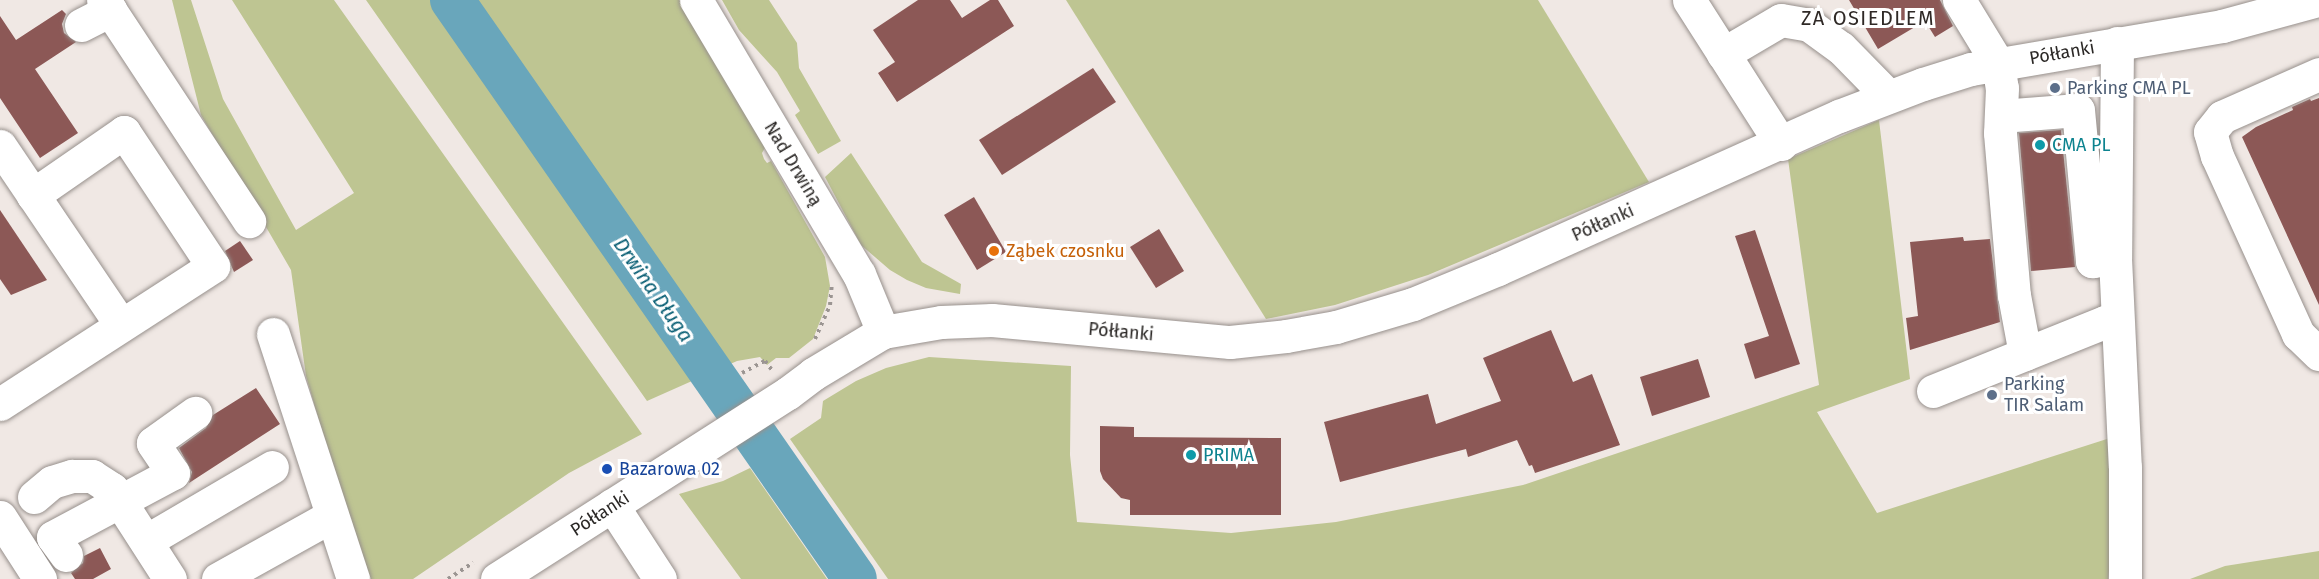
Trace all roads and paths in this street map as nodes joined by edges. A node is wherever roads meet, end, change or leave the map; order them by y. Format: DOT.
graph roads {
  1 [pos="696,0"];
  2 [pos="1689,0"];
  3 [pos="1959,0"];
  4 [pos="2301,2"];
  5 [pos="107,5"];
  6 [pos="81,26"];
  7 [pos="2117,44"];
  8 [pos="1723,54"];
  9 [pos="1847,55"];
  10 [pos="1998,64"];
  11 [pos="2319,74"];
  12 [pos="1888,96"];
  13 [pos="1839,116"];
  14 [pos="2001,116"];
  15 [pos="1780,144"];
  16 [pos="0,146"];
  17 [pos="33,195"];
  18 [pos="249,221"];
  19 [pos="2115,258"];
  20 [pos="832,279"];
  21 [pos="2117,320"];
  22 [pos="121,326"];
  23 [pos="884,332"];
  24 [pos="273,334"];
  25 [pos="809,346"];
  26 [pos="2025,354"];
  27 [pos="2319,354"];
  28 [pos="742,373"];
  29 [pos="785,379"];
  30 [pos="1933,391"];
  31 [pos="0,404"];
  32 [pos="195,413"];
  33 [pos="272,466"];
  34 [pos="34,497"];
  35 [pos="121,502"];
  36 [pos="612,506"];
  37 [pos="331,516"];
  38 [pos="0,517"];
  39 [pos="146,541"];
  40 [pos="66,555"];
  41 [pos="40,579"];
  42 [pos="170,579"];
  43 [pos="218,579"];
  44 [pos="353,579"];
  45 [pos="497,579"];
  46 [pos="660,579"];
  47 [pos="2125,579"];
  1 -- 23 [label="street, Nad Drwiną"];
  2 -- 8 [label="street"];
  3 -- 10 [label="street"];
  4 -- 7 [label="street, Półłanki"];
  5 -- 6 [label="street"];
  5 -- 18 [label="street"];
  7 -- 10 [label="street, Półłanki"];
  7 -- 19 [label="street"];
  8 -- 9 [label="street"];
  8 -- 15 [label="street"];
  9 -- 12 [label="street"];
  9 -- 13 [label="street"];
  10 -- 12 [label="street, Półłanki"];
  10 -- 14 [label="street"];
  11 -- 27 [label="street"];
  12 -- 13 [label="street, Półłanki"];
  13 -- 15 [label="street, Półłanki"];
  14 -- 19 [label="street"];
  14 -- 26 [label="street"];
  15 -- 23 [label="street, Półłanki"];
  16 -- 17 [label="street"];
  17 -- 22 [label="street"];
  17 -- 22 [label="street"];
  19 -- 21 [label="street"];
  20 -- 25 [label="path"];
  21 -- 26 [label="street"];
  21 -- 47 [label="street"];
  22 -- 31 [label="street"];
  23 -- 29 [label="street, Półłanki"];
  24 -- 37 [label="street"];
  26 -- 30 [label="street"];
  28 -- 29 [label="path"];
  29 -- 36 [label="street, Półłanki"];
  32 -- 35 [label="street"];
  33 -- 39 [label="street"];
  34 -- 35 [label="street"];
  35 -- 39 [label="street"];
  35 -- 40 [label="street"];
  36 -- 45 [label="street, Półłanki"];
  36 -- 46 [label="street"];
  37 -- 43 [label="street"];
  37 -- 44 [label="street"];
  38 -- 41 [label="street"];
  39 -- 42 [label="street"];
}
